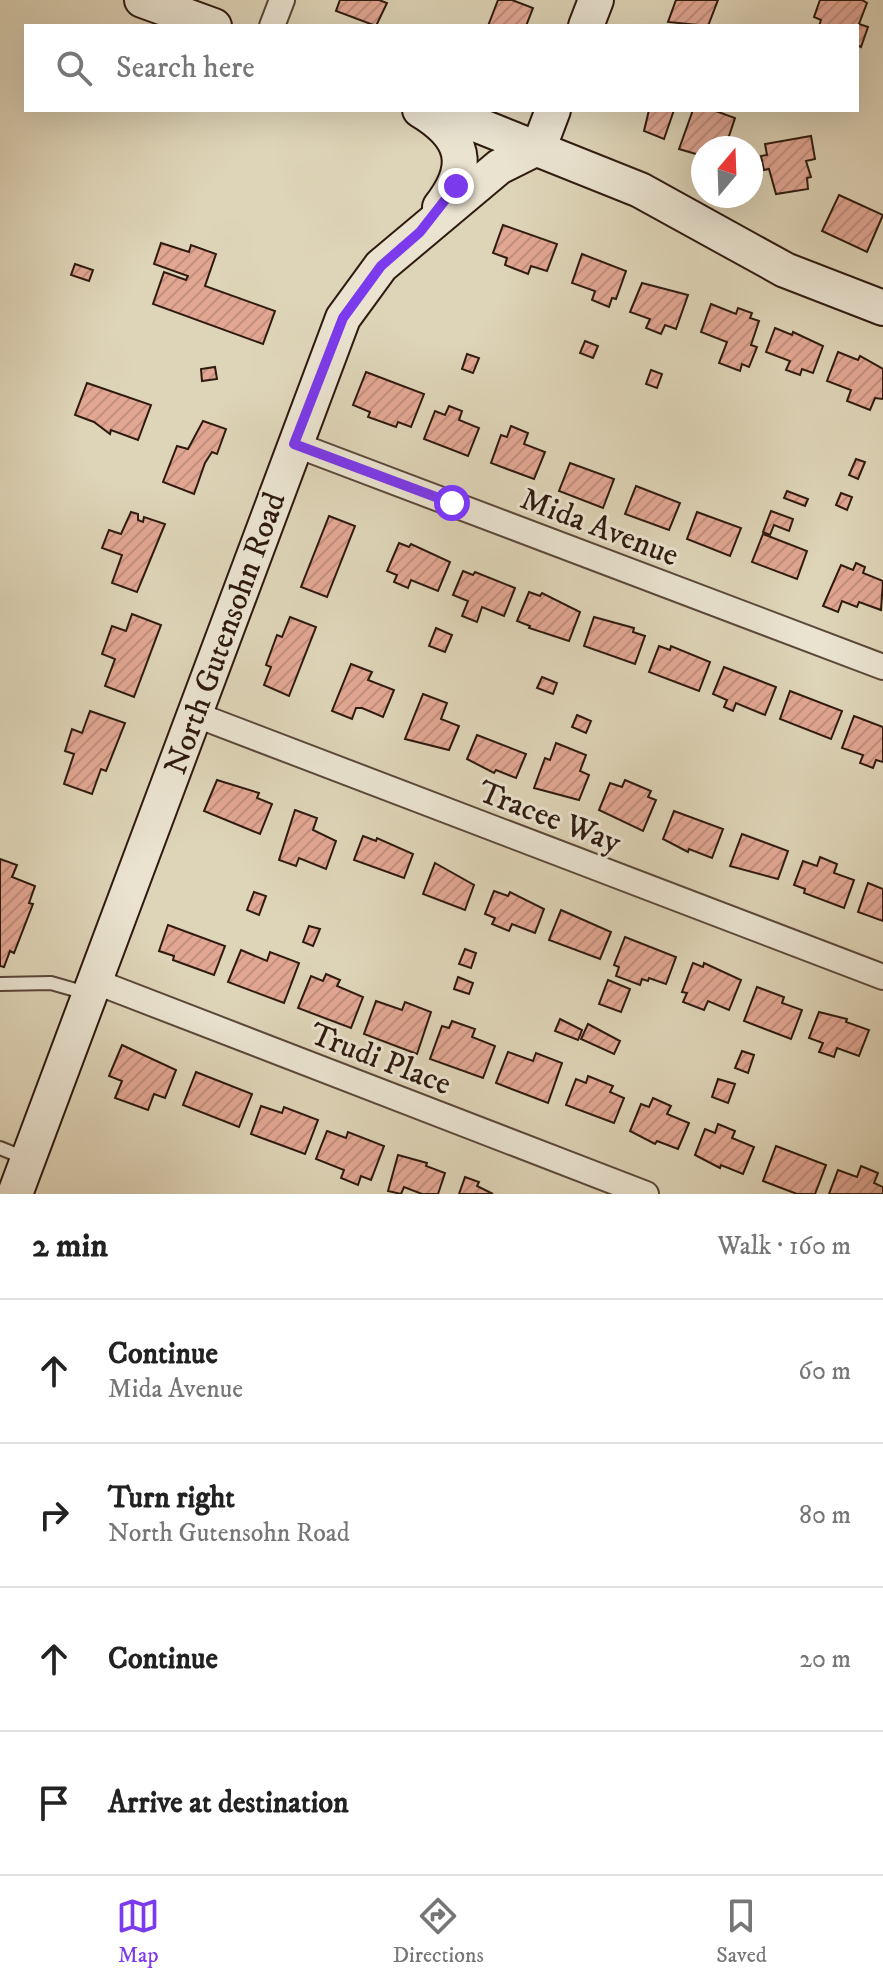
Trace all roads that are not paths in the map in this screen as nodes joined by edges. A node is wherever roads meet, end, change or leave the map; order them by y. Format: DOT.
graph roads {
  1 [pos="142,0"];
  2 [pos="282,0"];
  3 [pos="596,0"];
  4 [pos="208,24"];
  5 [pos="273,24"];
  6 [pos="587,24"];
  7 [pos="422,112"];
  8 [pos="445,112"];
  9 [pos="552,112"];
  10 [pos="539,147"];
  11 [pos="420,232"];
  12 [pos="883,308"];
  13 [pos="294,444"];
  14 [pos="883,667"];
  15 [pos="194,714"];
  16 [pos="883,977"];
  17 [pos="0,984"];
  18 [pos="92,987"];
  19 [pos="14,1153"];
  20 [pos="15,1194"];
  21 [pos="646,1194"];
  1 -- 4 [label="street"];
  2 -- 5 [label="street"];
  3 -- 6 [label="street"];
  7 -- 11 [label="street"];
  8 -- 10 [label="street"];
  9 -- 10 [label="street"];
  10 -- 11 [label="street, North Gutensohn Road"];
  10 -- 12 [label="street"];
  11 -- 13 [label="street, North Gutensohn Road"];
  13 -- 14 [label="street, Mida Avenue"];
  13 -- 15 [label="street, North Gutensohn Road"];
  15 -- 16 [label="street, Tracee Way"];
  15 -- 18 [label="street, North Gutensohn Road"];
  17 -- 18 [label="lane"];
  18 -- 19 [label="street, North Gutensohn Road"];
  18 -- 21 [label="street, Trudi Place"];
  19 -- 20 [label="street, North Gutensohn Road"];
}
